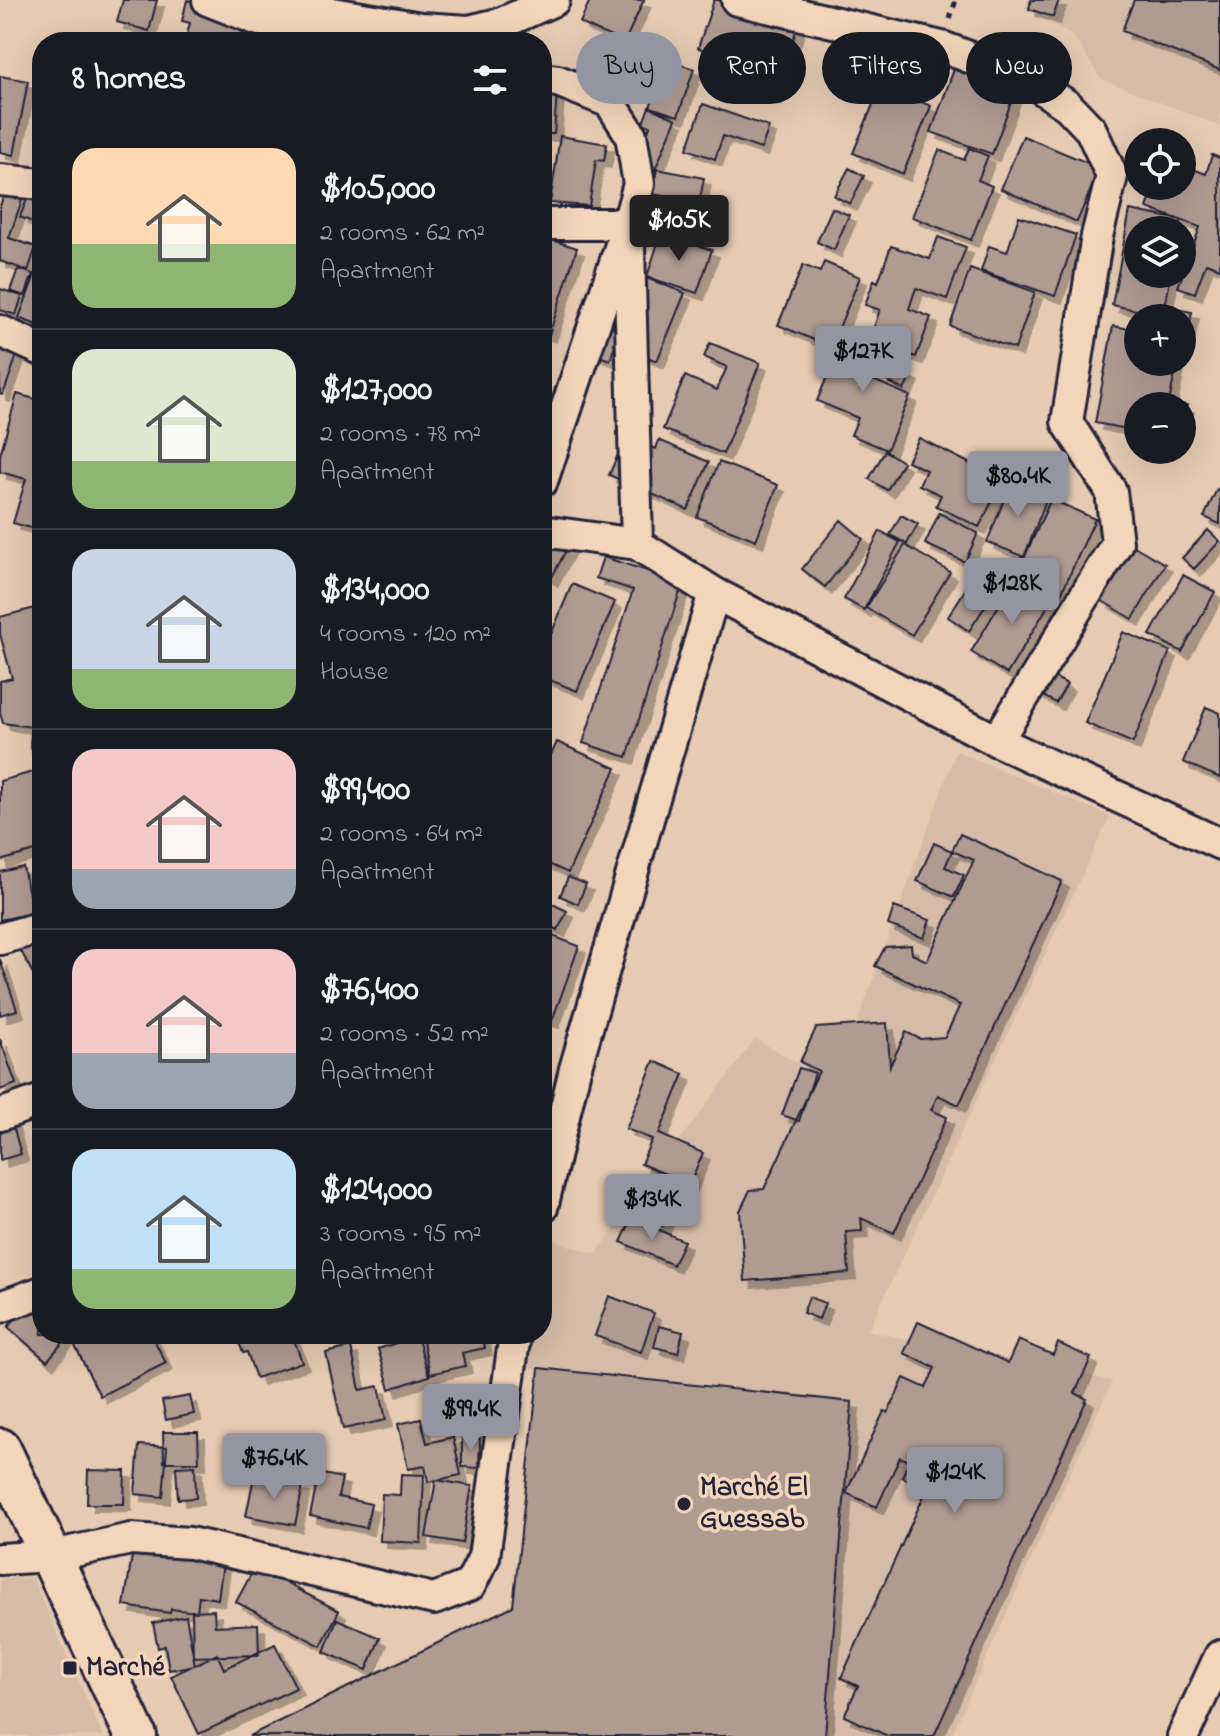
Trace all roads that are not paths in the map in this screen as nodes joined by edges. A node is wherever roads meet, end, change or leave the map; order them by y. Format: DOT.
graph roads {
  1 [pos="208,0"];
  2 [pos="256,0"];
  3 [pos="554,0"];
  4 [pos="737,0"];
  5 [pos="302,32"];
  6 [pos="552,80"];
  7 [pos="0,180"];
  8 [pos="32,183"];
  9 [pos="552,224"];
  10 [pos="628,224"];
  11 [pos="0,331"];
  12 [pos="32,345"];
  13 [pos="552,451"];
  14 [pos="552,532"];
  15 [pos="637,544"];
  16 [pos="714,593"];
  17 [pos="997,741"];
  18 [pos="1220,844"];
  19 [pos="32,930"];
  20 [pos="0,939"];
  21 [pos="32,1104"];
  22 [pos="0,1115"];
  23 [pos="552,1166"];
  24 [pos="32,1296"];
  25 [pos="0,1307"];
  26 [pos="514,1344"];
  27 [pos="0,1449"];
  28 [pos="52,1556"];
  29 [pos="0,1559"];
  30 [pos="1220,1656"];
  31 [pos="136,1736"];
  32 [pos="1183,1736"];
  1 -- 5 [label="street"];
  2 -- 3 [label="street"];
  4 -- 17 [label="street"];
  6 -- 10 [label="street"];
  7 -- 8 [label="street"];
  9 -- 10 [label="street"];
  10 -- 13 [label="street"];
  10 -- 15 [label="street"];
  11 -- 12 [label="street"];
  14 -- 15 [label="street"];
  15 -- 16 [label="street"];
  16 -- 17 [label="street"];
  16 -- 23 [label="street"];
  17 -- 18 [label="street"];
  19 -- 20 [label="street"];
  21 -- 22 [label="street"];
  24 -- 25 [label="street"];
  26 -- 28 [label="street"];
  27 -- 28 [label="main road"];
  28 -- 29 [label="street"];
  28 -- 31 [label="main road"];
  30 -- 32 [label="street"];
}
